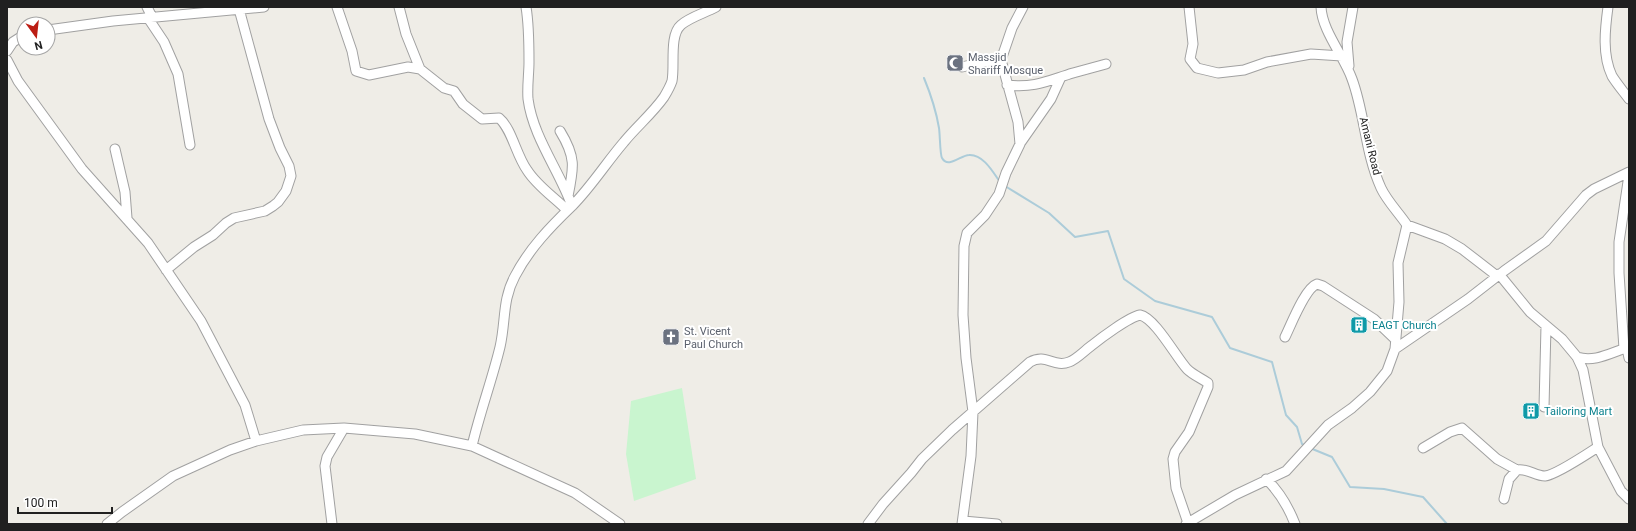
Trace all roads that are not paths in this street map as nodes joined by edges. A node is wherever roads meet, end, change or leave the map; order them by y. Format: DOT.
graph roads {
  1 [pos="147,7"];
  2 [pos="264,7"];
  3 [pos="337,7"];
  4 [pos="399,7"];
  5 [pos="526,7"];
  6 [pos="716,7"];
  7 [pos="1023,7"];
  8 [pos="1190,7"];
  9 [pos="1321,7"];
  10 [pos="1353,7"];
  11 [pos="1608,7"];
  12 [pos="239,9"];
  13 [pos="150,18"];
  14 [pos="56,29"];
  15 [pos="16,40"];
  16 [pos="7,51"];
  17 [pos="1342,56"];
  18 [pos="7,60"];
  19 [pos="1001,60"];
  20 [pos="1106,64"];
  21 [pos="962,67"];
  22 [pos="420,69"];
  23 [pos="1350,75"];
  24 [pos="1062,77"];
  25 [pos="1007,85"];
  26 [pos="1629,99"];
  27 [pos="560,131"];
  28 [pos="1021,142"];
  29 [pos="190,145"];
  30 [pos="115,149"];
  31 [pos="1629,173"];
  32 [pos="568,196"];
  33 [pos="569,208"];
  34 [pos="127,218"];
  35 [pos="1407,225"];
  36 [pos="166,270"];
  37 [pos="1498,275"];
  38 [pos="1546,326"];
  39 [pos="1285,337"];
  40 [pos="1396,345"];
  41 [pos="1627,348"];
  42 [pos="1577,357"];
  43 [pos="1629,358"];
  44 [pos="1544,407"];
  45 [pos="973,412"];
  46 [pos="344,428"];
  47 [pos="256,441"];
  48 [pos="472,446"];
  49 [pos="1598,447"];
  50 [pos="1423,448"];
  51 [pos="1517,470"];
  52 [pos="1266,479"];
  53 [pos="1504,499"];
  54 [pos="1629,499"];
  55 [pos="963,523"];
  56 [pos="1187,523"];
  57 [pos="107,524"];
  58 [pos="332,524"];
  59 [pos="620,524"];
  60 [pos="868,524"];
  61 [pos="997,524"];
  62 [pos="1294,524"];
  1 -- 13 [label="street"];
  2 -- 12 [label="street"];
  3 -- 22 [label="street"];
  4 -- 22 [label="street"];
  5 -- 32 [label="street"];
  6 -- 33 [label="street"];
  7 -- 19 [label="street"];
  8 -- 17 [label="street"];
  9 -- 17 [label="street, Amani Road"];
  10 -- 23 [label="street"];
  11 -- 26 [label="street"];
  12 -- 13 [label="street"];
  12 -- 36 [label="street"];
  13 -- 14 [label="street"];
  13 -- 29 [label="street"];
  15 -- 16 [label="street"];
  17 -- 23 [label="street, Amani Road"];
  18 -- 34 [label="street"];
  19 -- 21 [label="street"];
  19 -- 25 [label="street"];
  20 -- 24 [label="street"];
  22 -- 33 [label="street"];
  23 -- 35 [label="street, Amani Road"];
  24 -- 25 [label="street"];
  24 -- 28 [label="street"];
  25 -- 28 [label="street"];
  27 -- 32 [label="street"];
  28 -- 45 [label="street"];
  30 -- 34 [label="street"];
  31 -- 37 [label="street"];
  31 -- 41 [label="street"];
  32 -- 33 [label="street"];
  33 -- 48 [label="street"];
  34 -- 36 [label="street"];
  35 -- 37 [label="street"];
  35 -- 40 [label="street"];
  36 -- 47 [label="street"];
  37 -- 38 [label="street"];
  37 -- 40 [label="street"];
  38 -- 42 [label="street"];
  38 -- 44 [label="street"];
  39 -- 40 [label="street"];
  40 -- 52 [label="street"];
  41 -- 42 [label="street"];
  41 -- 43 [label="street"];
  42 -- 49 [label="street"];
  45 -- 55 [label="street"];
  45 -- 56 [label="street"];
  45 -- 60 [label="street"];
  46 -- 47 [label="street"];
  46 -- 48 [label="street"];
  46 -- 58 [label="street"];
  47 -- 57 [label="street"];
  48 -- 59 [label="street"];
  49 -- 51 [label="street"];
  49 -- 54 [label="street"];
  50 -- 51 [label="street"];
  51 -- 53 [label="street"];
  52 -- 56 [label="street"];
  52 -- 62 [label="street"];
  55 -- 61 [label="street"];
}
